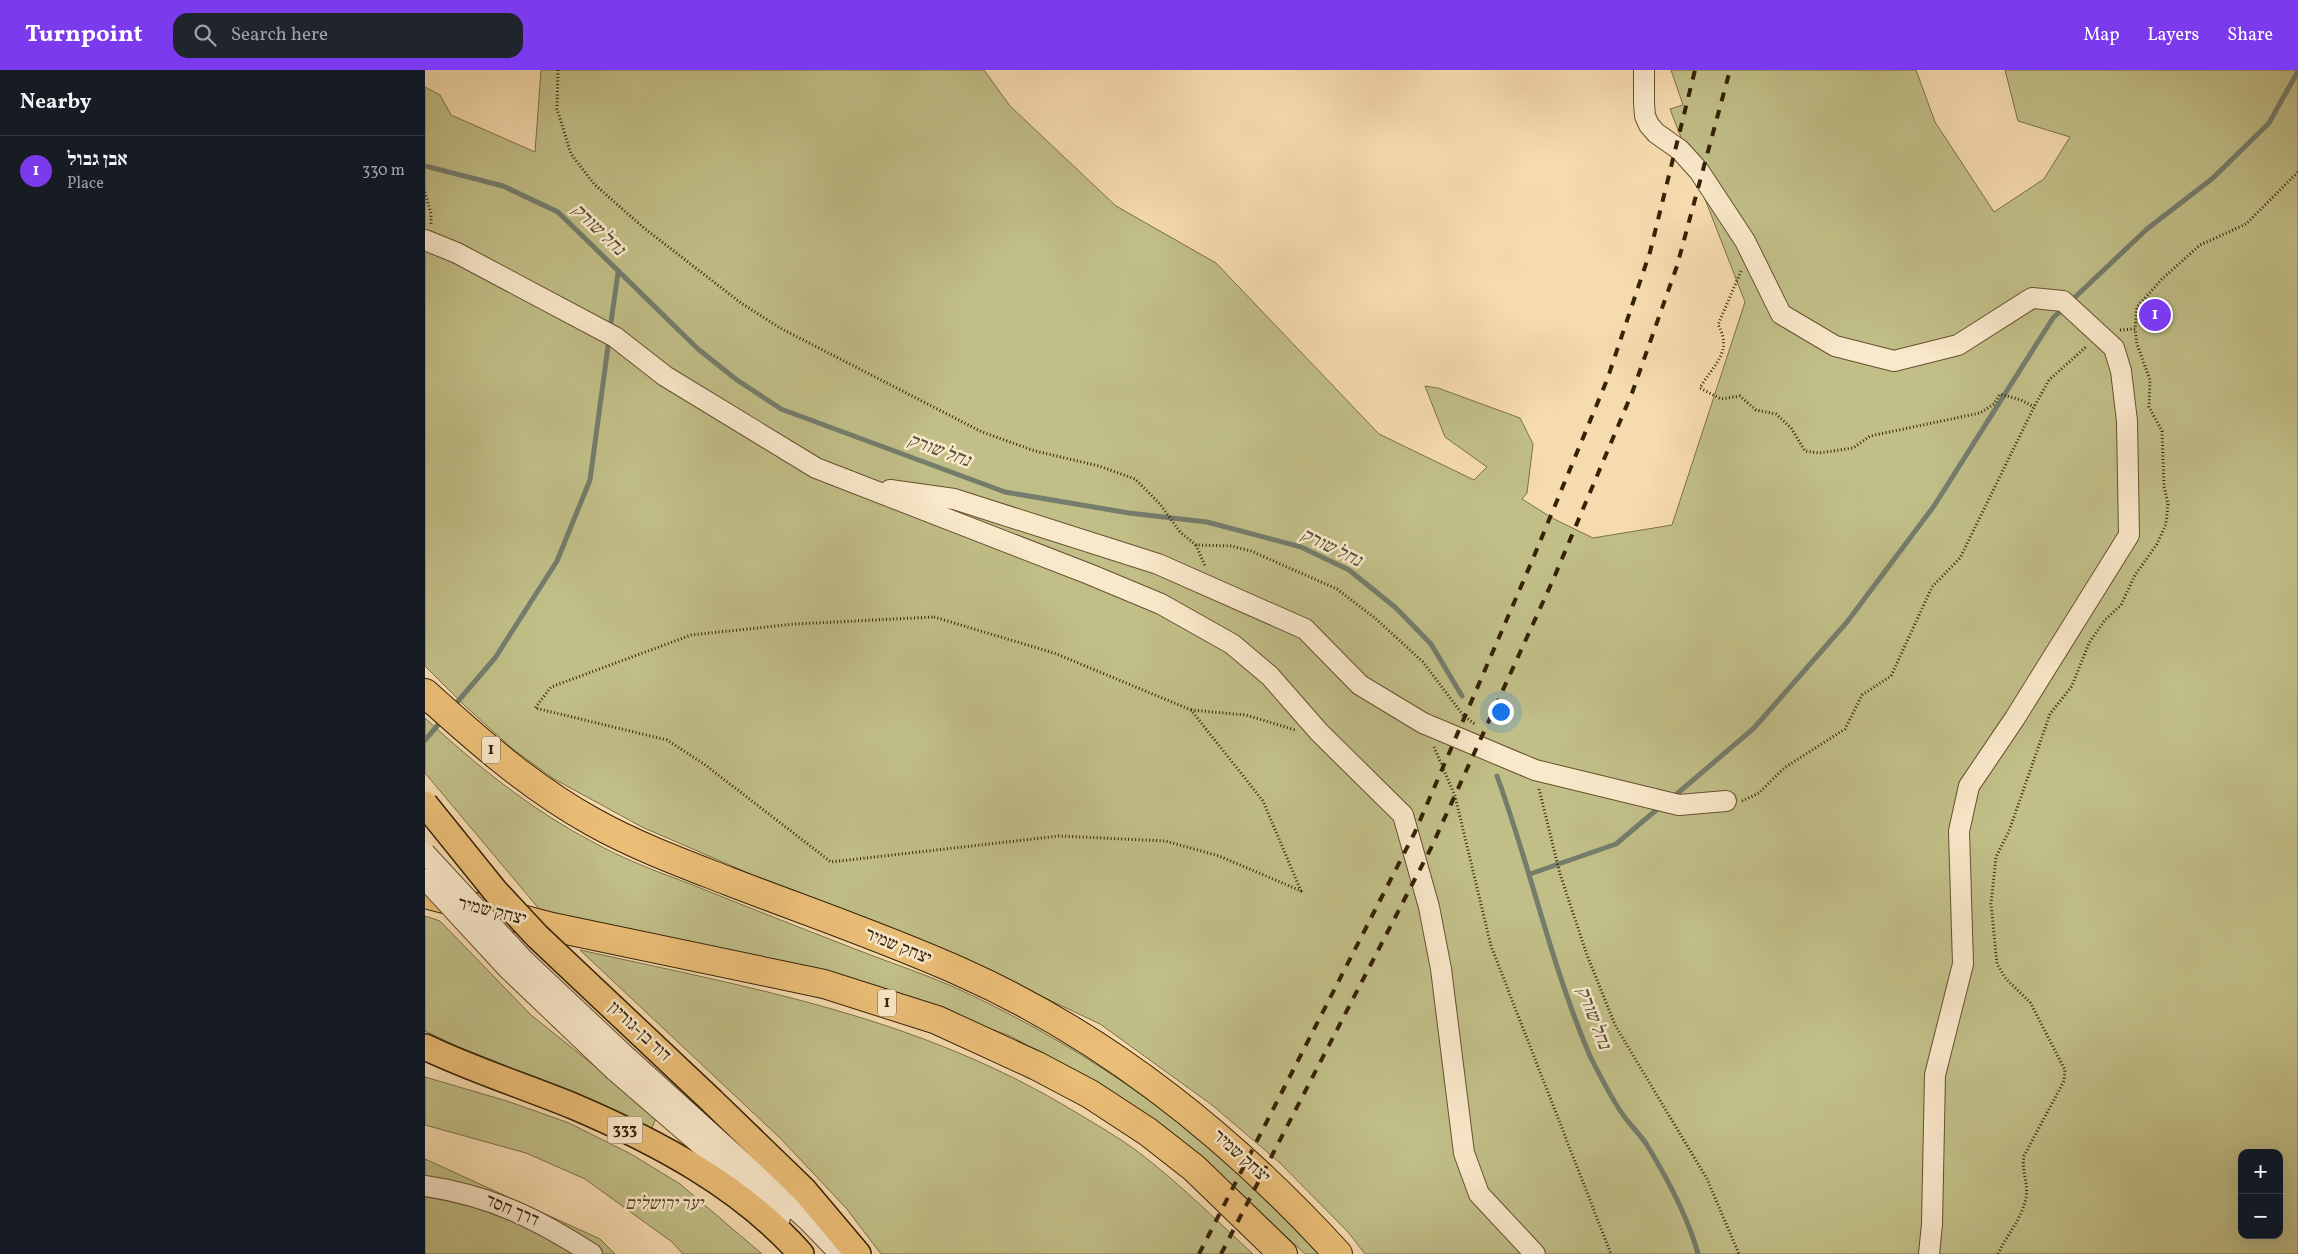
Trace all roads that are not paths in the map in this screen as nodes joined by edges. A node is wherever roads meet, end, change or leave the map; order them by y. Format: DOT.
graph roads {
  1 [pos="1644,70"];
  2 [pos="426,241"];
  3 [pos="856,485"];
  4 [pos="425,693"];
  5 [pos="1726,801"];
  6 [pos="425,804"];
  7 [pos="425,853"];
  8 [pos="425,879"];
  9 [pos="425,894"];
  10 [pos="425,1047"];
  11 [pos="621,1065"];
  12 [pos="425,1186"];
  13 [pos="588,1253"];
  14 [pos="801,1254"];
  15 [pos="812,1254"];
  16 [pos="839,1254"];
  17 [pos="858,1254"];
  18 [pos="1283,1254"];
  19 [pos="1338,1254"];
  20 [pos="1535,1254"];
  21 [pos="1929,1254"];
  1 -- 21 [label="street"];
  2 -- 3 [label="street"];
  3 -- 5 [label="street"];
  3 -- 20 [label="street"];
  4 -- 19 [label="highway, יצחק שמיר / 1"];
  6 -- 17 [label="main road, דוד בן-גוריון, bridge"];
  7 -- 11 [label="street, bridge"];
  8 -- 11 [label="street, bridge"];
  9 -- 18 [label="highway, יצחק שמיר / 1"];
  10 -- 14 [label="main road, 333"];
  11 -- 15 [label="street"];
  11 -- 16 [label="street"];
  12 -- 13 [label="street, דרך חסד"];
}
